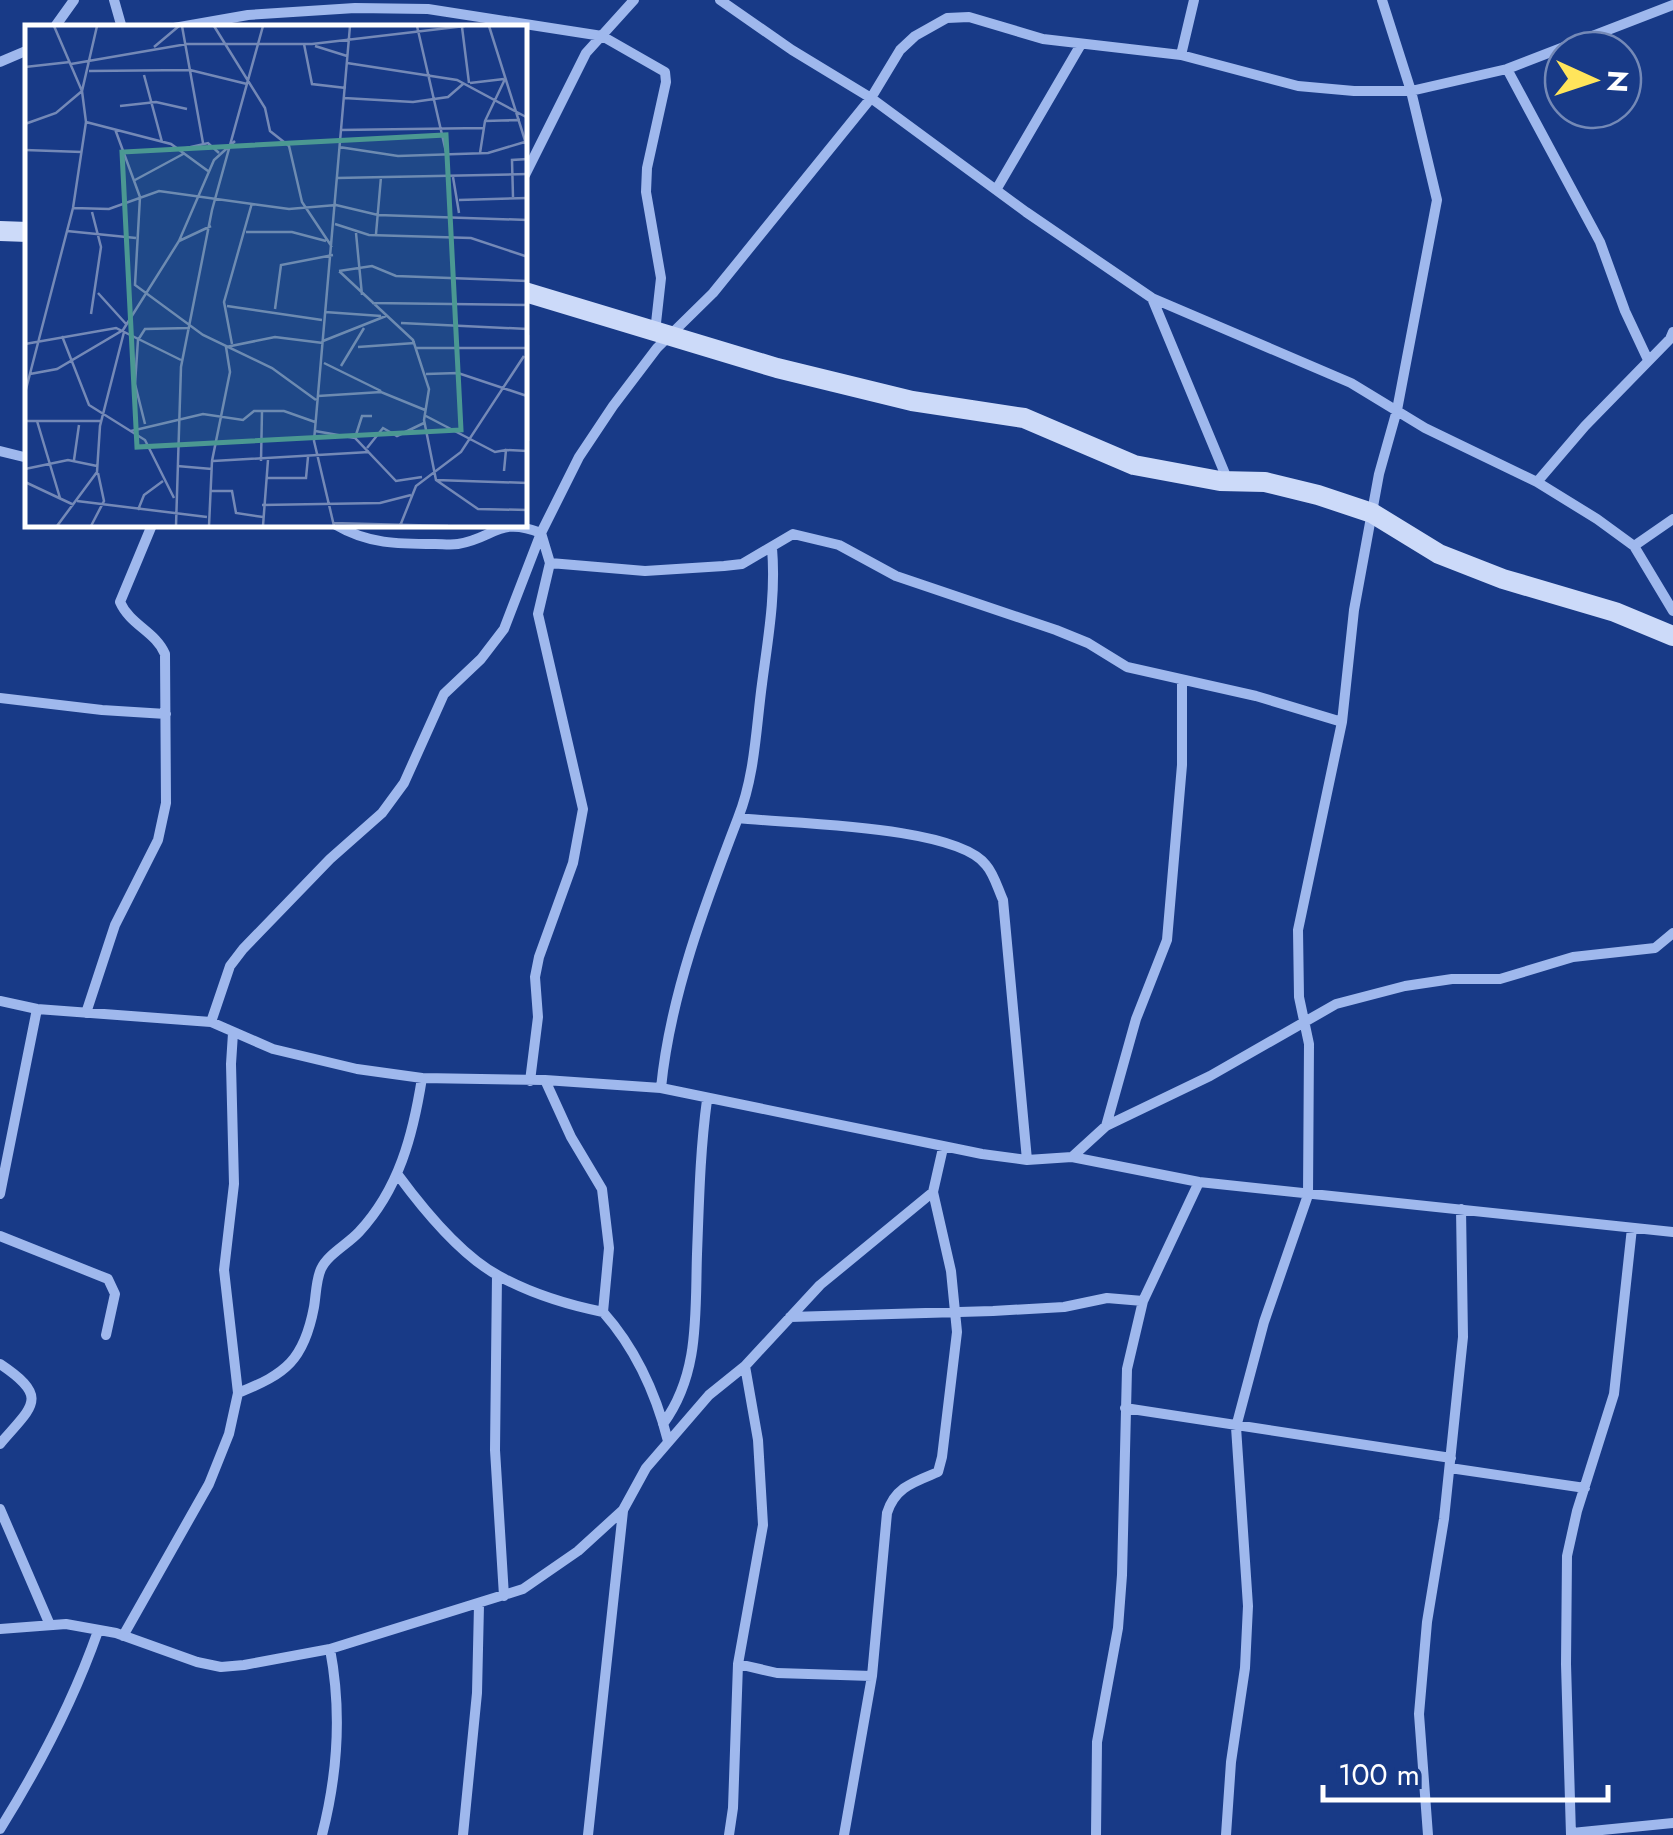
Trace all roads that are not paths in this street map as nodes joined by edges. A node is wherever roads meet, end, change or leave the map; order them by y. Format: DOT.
graph roads {
  1 [pos="74,0"];
  2 [pos="114,0"];
  3 [pos="634,0"];
  4 [pos="720,0"];
  5 [pos="1194,0"];
  6 [pos="1382,0"];
  7 [pos="1673,4"];
  8 [pos="56,25"];
  9 [pos="121,25"];
  10 [pos="191,25"];
  11 [pos="602,36"];
  12 [pos="1080,46"];
  13 [pos="25,51"];
  14 [pos="1181,55"];
  15 [pos="0,62"];
  16 [pos="1507,69"];
  17 [pos="1411,91"];
  18 [pos="871,98"];
  19 [pos="528,169"];
  20 [pos="996,190"];
  21 [pos="0,231"];
  22 [pos="25,232"];
  23 [pos="528,293"];
  24 [pos="1152,298"];
  25 [pos="663,334"];
  26 [pos="1672,341"];
  27 [pos="1648,360"];
  28 [pos="1397,410"];
  29 [pos="0,451"];
  30 [pos="25,457"];
  31 [pos="1228,481"];
  32 [pos="1537,482"];
  33 [pos="1372,513"];
  34 [pos="1673,519"];
  35 [pos="151,528"];
  36 [pos="342,528"];
  37 [pos="496,528"];
  38 [pos="527,528"];
  39 [pos="541,533"];
  40 [pos="1634,546"];
  41 [pos="772,548"];
  42 [pos="550,563"];
  43 [pos="1673,611"];
  44 [pos="1673,636"];
  45 [pos="1182,680"];
  46 [pos="0,698"];
  47 [pos="166,714"];
  48 [pos="1342,722"];
  49 [pos="738,818"];
  50 [pos="1673,934"];
  51 [pos="0,1002"];
  52 [pos="37,1009"];
  53 [pos="86,1013"];
  54 [pos="1306,1020"];
  55 [pos="211,1022"];
  56 [pos="234,1033"];
  57 [pos="422,1078"];
  58 [pos="545,1080"];
  59 [pos="530,1082"];
  60 [pos="661,1088"];
  61 [pos="707,1100"];
  62 [pos="1106,1126"];
  63 [pos="943,1148"];
  64 [pos="1072,1157"];
  65 [pos="1027,1160"];
  66 [pos="398,1176"];
  67 [pos="1198,1182"];
  68 [pos="933,1192"];
  69 [pos="0,1194"];
  70 [pos="1308,1195"];
  71 [pos="1462,1210"];
  72 [pos="1632,1228"];
  73 [pos="1673,1232"];
  74 [pos="0,1236"];
  75 [pos="497,1275"];
  76 [pos="1143,1301"];
  77 [pos="957,1310"];
  78 [pos="603,1312"];
  79 [pos="790,1316"];
  80 [pos="106,1335"];
  81 [pos="0,1364"];
  82 [pos="745,1366"];
  83 [pos="238,1393"];
  84 [pos="1125,1408"];
  85 [pos="664,1424"];
  86 [pos="1236,1426"];
  87 [pos="668,1441"];
  88 [pos="0,1444"];
  89 [pos="1450,1463"];
  90 [pos="1585,1488"];
  91 [pos="0,1509"];
  92 [pos="624,1510"];
  93 [pos="504,1596"];
  94 [pos="480,1606"];
  95 [pos="50,1624"];
  96 [pos="0,1629"];
  97 [pos="98,1631"];
  98 [pos="124,1636"];
  99 [pos="330,1649"];
  100 [pos="738,1664"];
  101 [pos="872,1676"];
  102 [pos="1673,1823"];
  103 [pos="0,1828"];
  104 [pos="1571,1834"];
  105 [pos="322,1835"];
  106 [pos="463,1835"];
  107 [pos="588,1835"];
  108 [pos="728,1835"];
  109 [pos="844,1835"];
  110 [pos="1096,1835"];
  111 [pos="1226,1835"];
  112 [pos="1428,1835"];
  1 -- 8 [label="street"];
  2 -- 9 [label="street"];
  3 -- 11 [label="street"];
  4 -- 18 [label="street"];
  5 -- 14 [label="street"];
  6 -- 17 [label="street"];
  7 -- 16 [label="street"];
  10 -- 11 [label="street"];
  11 -- 19 [label="street"];
  11 -- 25 [label="street"];
  12 -- 14 [label="street"];
  12 -- 18 [label="street"];
  12 -- 20 [label="street"];
  13 -- 15 [label="street"];
  14 -- 17 [label="street"];
  16 -- 17 [label="street"];
  16 -- 27 [label="street"];
  17 -- 28 [label="street"];
  18 -- 20 [label="street"];
  18 -- 25 [label="street"];
  20 -- 24 [label="street"];
  21 -- 22 [label="street"];
  23 -- 25 [label="street"];
  24 -- 28 [label="street"];
  24 -- 31 [label="street"];
  25 -- 31 [label="street"];
  25 -- 39 [label="street"];
  26 -- 27 [label="street"];
  27 -- 32 [label="street"];
  28 -- 32 [label="street"];
  28 -- 33 [label="street"];
  29 -- 30 [label="street"];
  31 -- 33 [label="street"];
  32 -- 40 [label="street"];
  33 -- 44 [label="street"];
  33 -- 48 [label="street"];
  34 -- 40 [label="street"];
  35 -- 47 [label="street"];
  36 -- 37 [label="street"];
  38 -- 39 [label="street"];
  39 -- 42 [label="street"];
  39 -- 55 [label="street"];
  40 -- 43 [label="street"];
  41 -- 42 [label="street"];
  41 -- 45 [label="street"];
  41 -- 49 [label="street"];
  42 -- 59 [label="street"];
  45 -- 48 [label="street"];
  45 -- 62 [label="street"];
  46 -- 47 [label="street"];
  47 -- 53 [label="street"];
  48 -- 54 [label="street"];
  49 -- 60 [label="street"];
  49 -- 65 [label="street"];
  50 -- 54 [label="street"];
  51 -- 52 [label="street"];
  52 -- 53 [label="street"];
  52 -- 69 [label="street"];
  53 -- 55 [label="street"];
  54 -- 62 [label="street"];
  54 -- 70 [label="street"];
  55 -- 56 [label="street"];
  56 -- 57 [label="street"];
  56 -- 83 [label="street"];
  57 -- 59 [label="street"];
  57 -- 66 [label="street"];
  58 -- 59 [label="street"];
  58 -- 60 [label="street"];
  58 -- 78 [label="street"];
  60 -- 61 [label="street"];
  61 -- 63 [label="street"];
  61 -- 85 [label="street"];
  62 -- 64 [label="street"];
  63 -- 65 [label="street"];
  63 -- 68 [label="street"];
  64 -- 65 [label="street"];
  64 -- 67 [label="street"];
  66 -- 75 [label="street"];
  66 -- 83 [label="street"];
  67 -- 70 [label="street"];
  67 -- 76 [label="street"];
  68 -- 77 [label="street"];
  68 -- 79 [label="street"];
  70 -- 71 [label="street"];
  70 -- 86 [label="street"];
  71 -- 72 [label="street"];
  71 -- 89 [label="street"];
  72 -- 73 [label="street"];
  72 -- 90 [label="street"];
  74 -- 80 [label="street"];
  75 -- 78 [label="street"];
  75 -- 93 [label="street"];
  76 -- 77 [label="street"];
  76 -- 84 [label="street"];
  77 -- 79 [label="street"];
  77 -- 101 [label="street"];
  78 -- 85 [label="street"];
  79 -- 82 [label="street"];
  81 -- 88 [label="street"];
  82 -- 87 [label="street"];
  82 -- 100 [label="street"];
  83 -- 98 [label="street"];
  84 -- 86 [label="street"];
  84 -- 110 [label="street"];
  85 -- 87 [label="street"];
  86 -- 89 [label="street"];
  86 -- 111 [label="street"];
  87 -- 92 [label="street"];
  89 -- 90 [label="street"];
  89 -- 112 [label="street"];
  90 -- 104 [label="street"];
  91 -- 95 [label="street"];
  92 -- 93 [label="street"];
  92 -- 107 [label="street"];
  93 -- 94 [label="street"];
  94 -- 99 [label="street"];
  94 -- 106 [label="street"];
  95 -- 96 [label="street"];
  95 -- 97 [label="street"];
  97 -- 98 [label="street"];
  97 -- 103 [label="street"];
  98 -- 99 [label="street"];
  99 -- 105 [label="street"];
  100 -- 101 [label="street"];
  100 -- 108 [label="street"];
  101 -- 109 [label="street"];
  102 -- 104 [label="street"];
}
